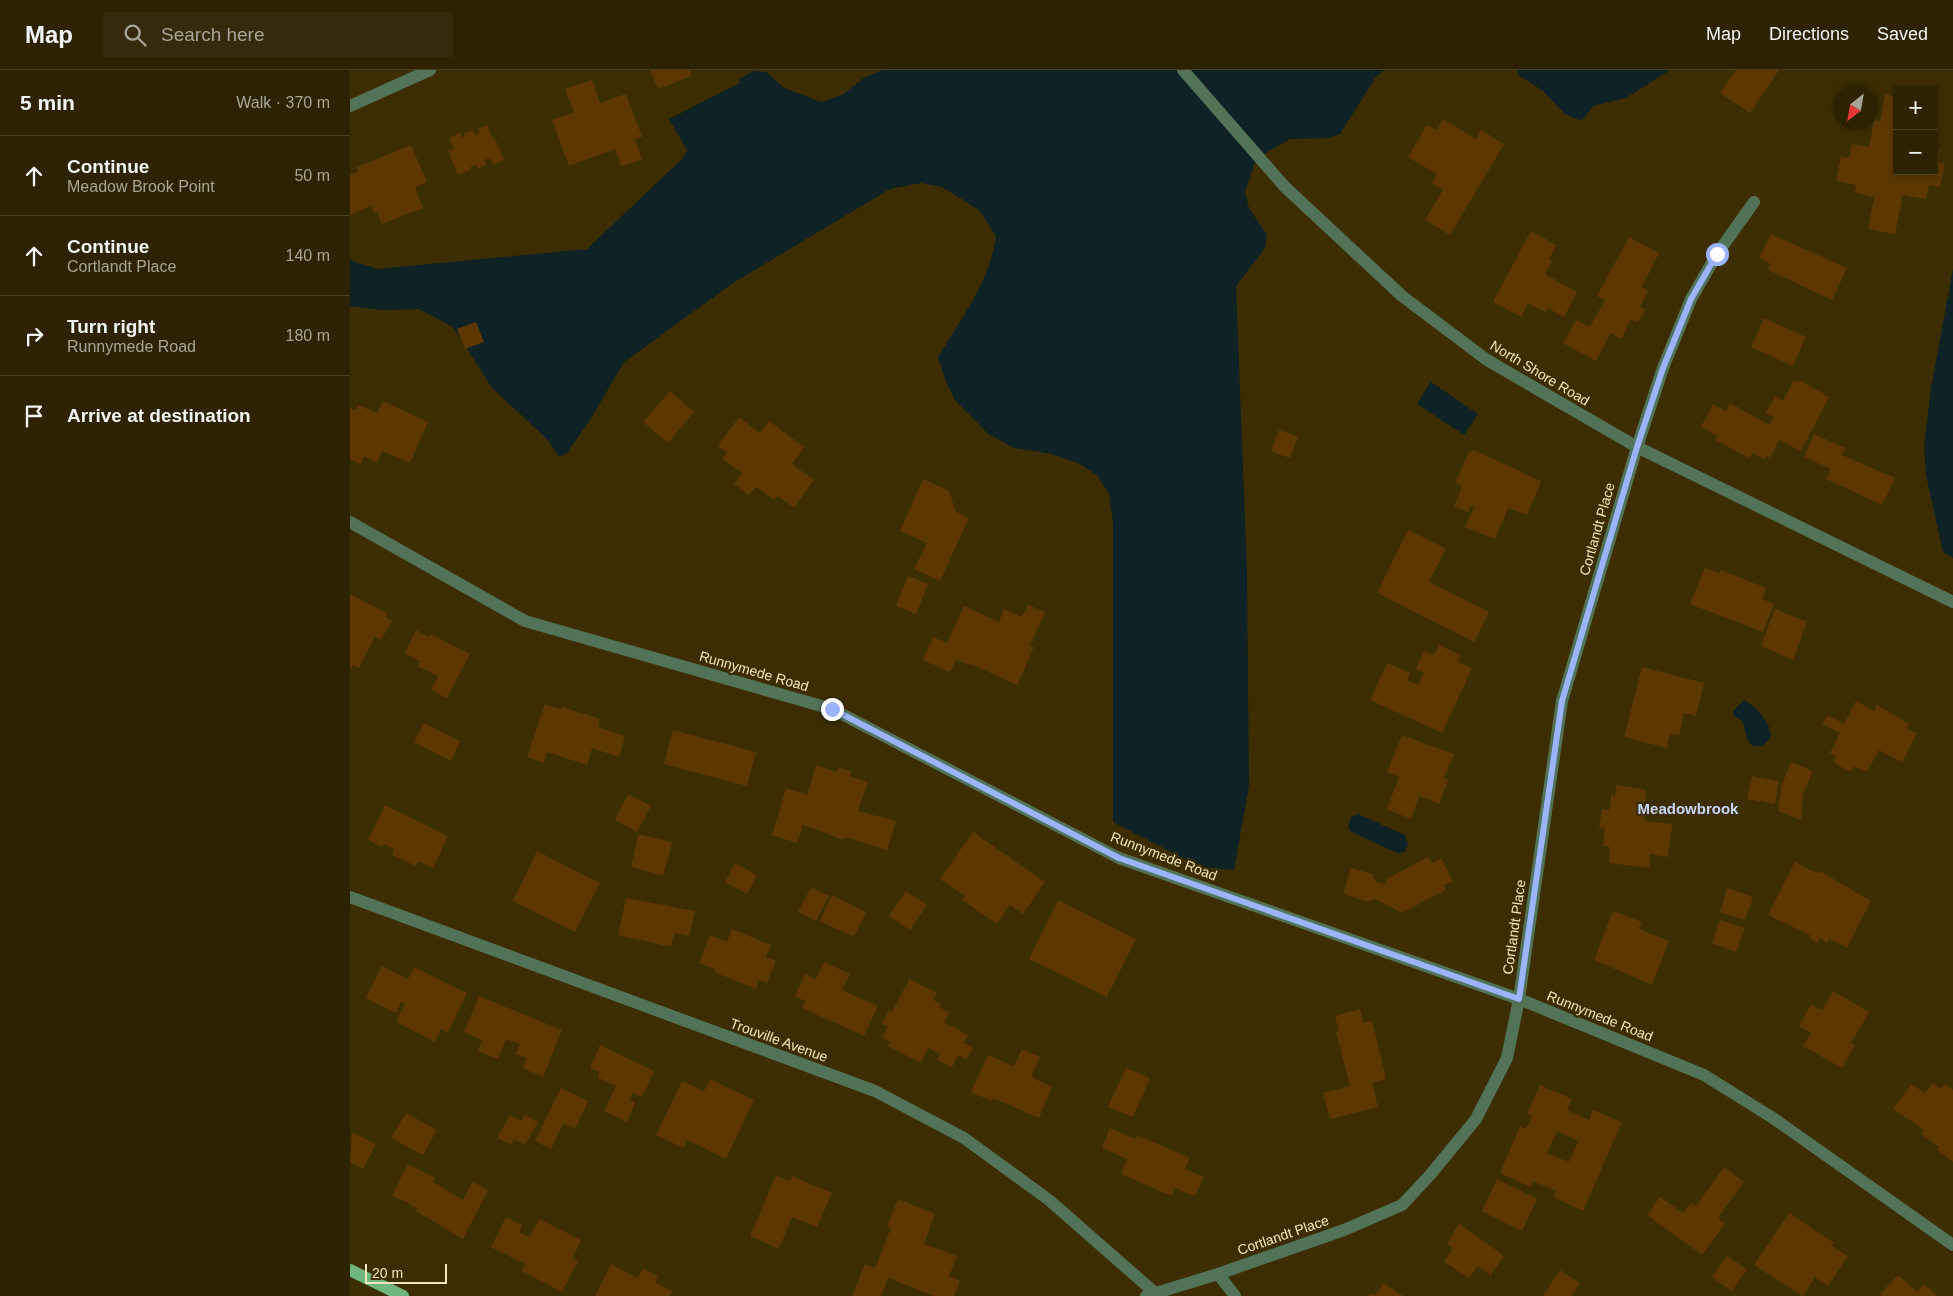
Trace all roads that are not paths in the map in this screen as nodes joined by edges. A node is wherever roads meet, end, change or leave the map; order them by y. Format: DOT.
graph roads {
  1 [pos="430,70"];
  2 [pos="1183,70"];
  3 [pos="350,106"];
  4 [pos="1754,202"];
  5 [pos="1637,447"];
  6 [pos="350,522"];
  7 [pos="1953,602"];
  8 [pos="350,897"];
  9 [pos="1519,999"];
  10 [pos="1953,1245"];
  11 [pos="350,1270"];
  12 [pos="1218,1274"];
  13 [pos="1150,1294"];
  14 [pos="403,1296"];
  15 [pos="1235,1296"];
  1 -- 3 [label="street"];
  2 -- 5 [label="street, North Shore Road"];
  4 -- 5 [label="street, Cortlandt Place"];
  5 -- 7 [label="street, North Shore Road"];
  5 -- 9 [label="street, Cortlandt Place"];
  6 -- 9 [label="street, Runnymede Road"];
  8 -- 13 [label="street, Trouville Avenue"];
  9 -- 10 [label="street, Runnymede Road"];
  9 -- 12 [label="street, Cortlandt Place"];
  11 -- 14 [label="main road"];
  12 -- 13 [label="street, Cortlandt Place"];
  12 -- 15 [label="street"];
}
